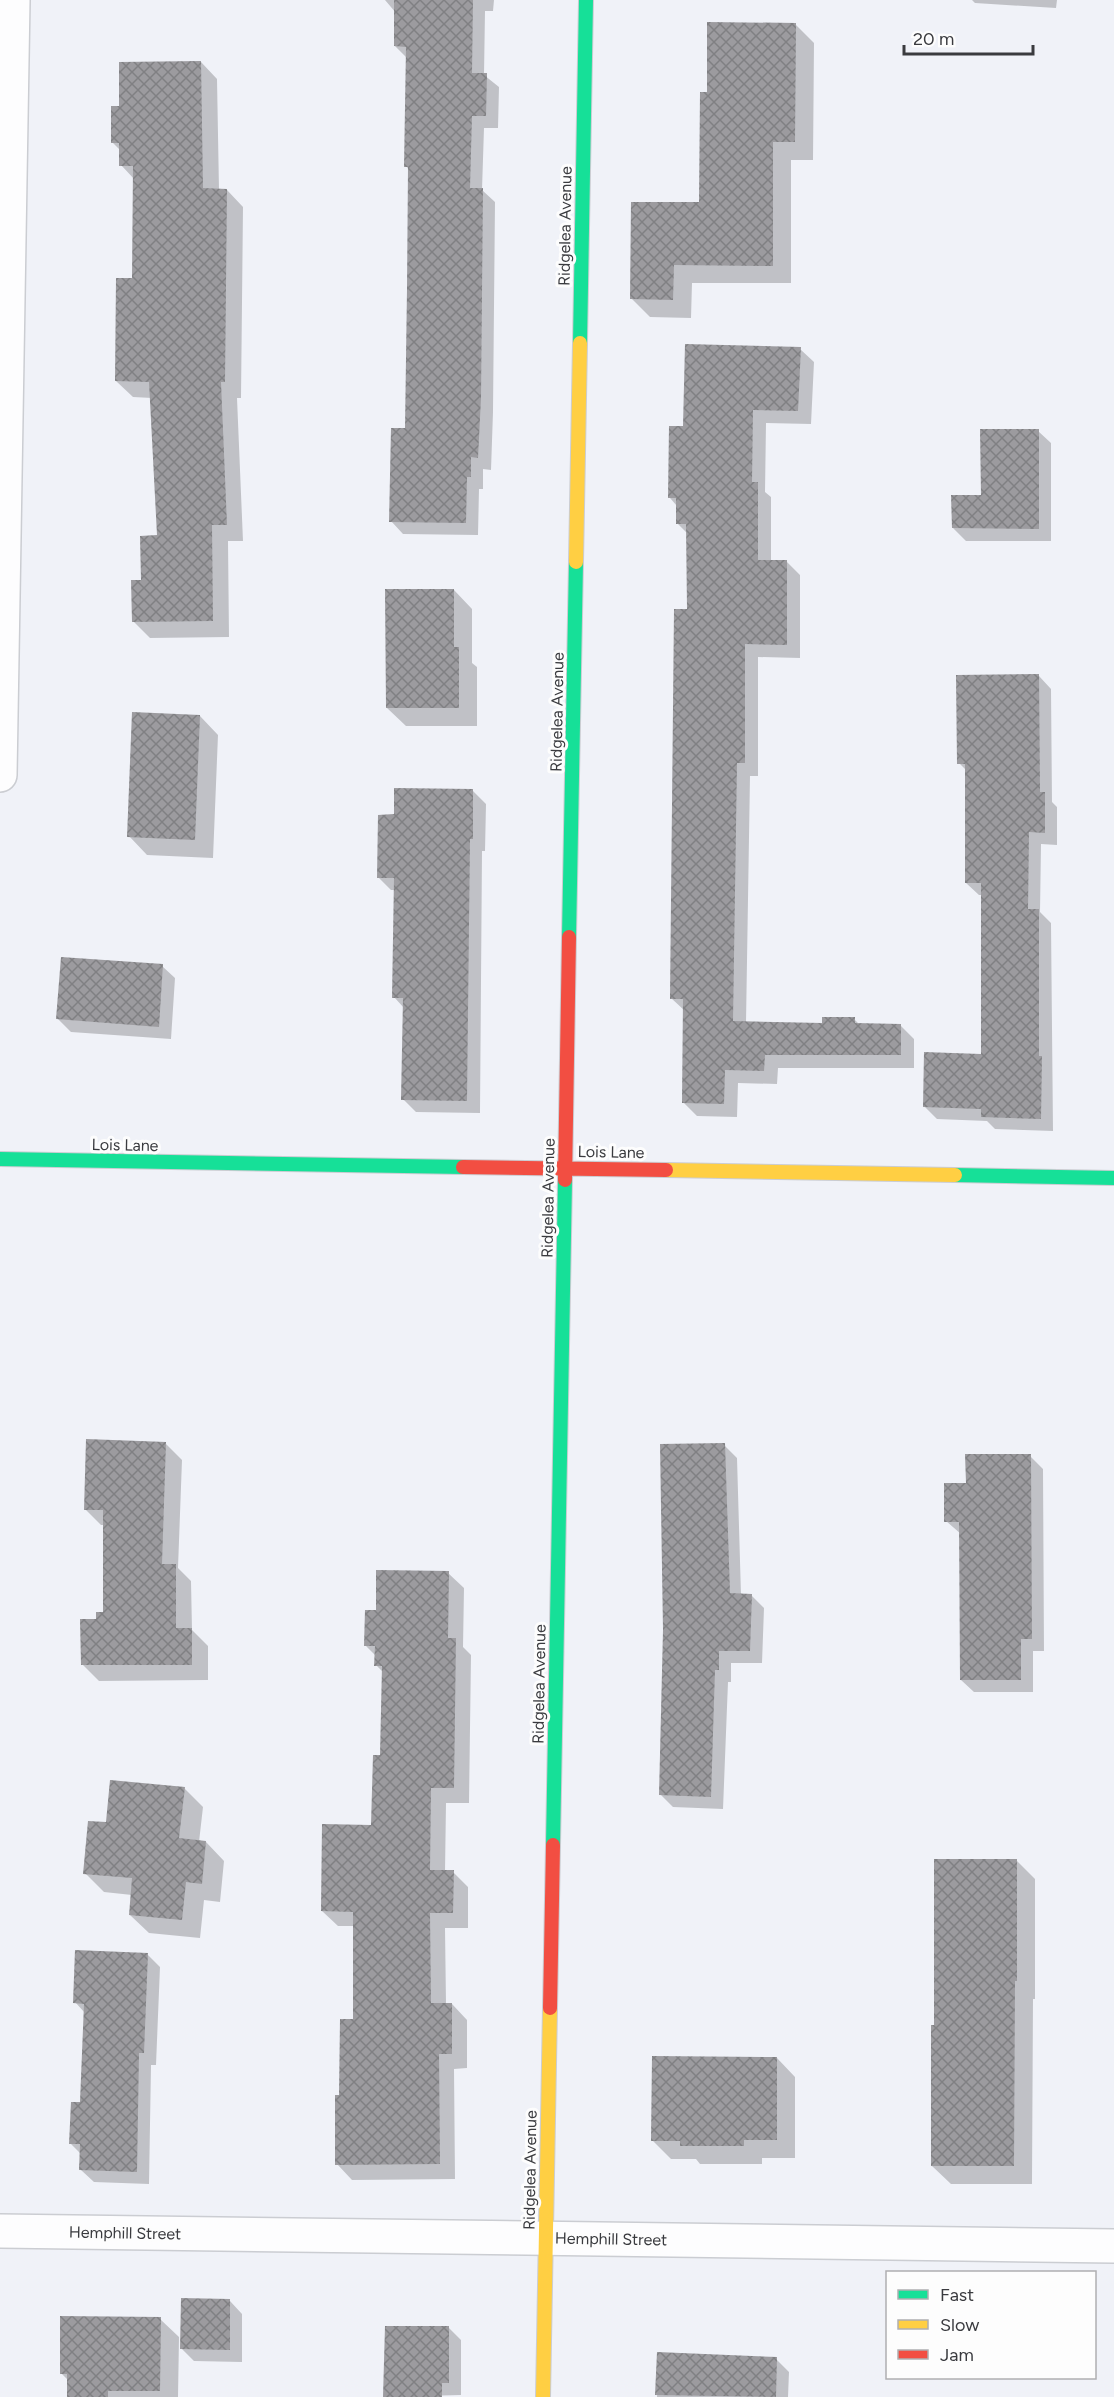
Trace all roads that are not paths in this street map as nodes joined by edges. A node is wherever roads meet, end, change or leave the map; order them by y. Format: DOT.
graph roads {
  1 [pos="13,0"];
  2 [pos="586,0"];
  3 [pos="0,775"];
  4 [pos="0,1159"];
  5 [pos="565,1167"];
  6 [pos="1114,1178"];
  7 [pos="0,2231"];
  8 [pos="545,2238"];
  9 [pos="1114,2246"];
  10 [pos="543,2397"];
  1 -- 3 [label="street"];
  2 -- 5 [label="street, Ridgelea Avenue"];
  4 -- 5 [label="street, Lois Lane"];
  5 -- 6 [label="street, Lois Lane"];
  5 -- 8 [label="street, Ridgelea Avenue"];
  7 -- 8 [label="street, Hemphill Street"];
  8 -- 9 [label="street, Hemphill Street"];
  8 -- 10 [label="street, Ridgelea Avenue"];
}
